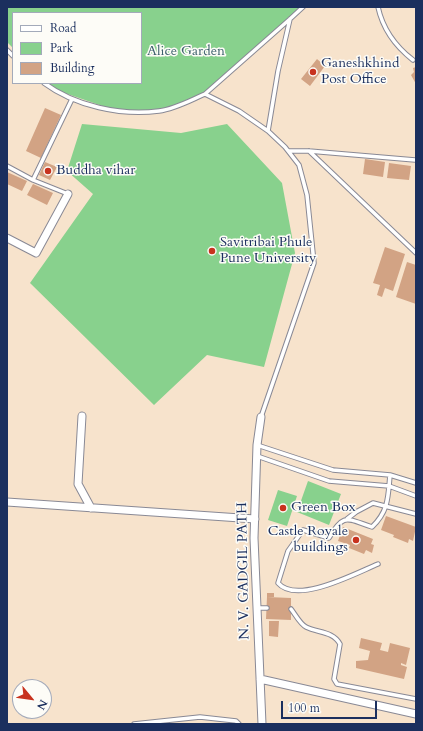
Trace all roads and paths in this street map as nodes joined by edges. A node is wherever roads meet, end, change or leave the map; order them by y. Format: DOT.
graph roads {
  1 [pos="303,7"];
  2 [pos="378,7"];
  3 [pos="290,19"];
  4 [pos="413,60"];
  5 [pos="46,84"];
  6 [pos="205,94"];
  7 [pos="72,99"];
  8 [pos="268,131"];
  9 [pos="289,151"];
  10 [pos="309,151"];
  11 [pos="415,160"];
  12 [pos="7,166"];
  13 [pos="33,180"];
  14 [pos="68,194"];
  15 [pos="7,238"];
  16 [pos="416,253"];
  17 [pos="82,416"];
  18 [pos="261,418"];
  19 [pos="258,445"];
  20 [pos="257,456"];
  21 [pos="390,475"];
  22 [pos="416,483"];
  23 [pos="389,486"];
  24 [pos="416,496"];
  25 [pos="7,502"];
  26 [pos="387,507"];
  27 [pos="92,508"];
  28 [pos="416,514"];
  29 [pos="255,519"];
  30 [pos="347,519"];
  31 [pos="378,564"];
  32 [pos="258,608"];
  33 [pos="267,608"];
  34 [pos="291,609"];
  35 [pos="260,679"];
  36 [pos="416,699"];
  37 [pos="416,714"];
  38 [pos="134,724"];
  39 [pos="238,724"];
  40 [pos="262,724"];
  1 -- 3 [label="lane"];
  2 -- 4 [label="lane"];
  3 -- 6 [label="lane"];
  3 -- 8 [label="lane"];
  5 -- 7 [label="lane"];
  6 -- 7 [label="lane"];
  6 -- 8 [label="lane"];
  7 -- 13 [label="lane"];
  8 -- 9 [label="lane"];
  9 -- 10 [label="lane"];
  9 -- 18 [label="lane"];
  10 -- 11 [label="lane"];
  10 -- 16 [label="lane"];
  12 -- 13 [label="lane"];
  13 -- 14 [label="lane"];
  14 -- 15 [label="street"];
  17 -- 27 [label="street"];
  18 -- 19 [label="street, N. V. GADGIL PATH"];
  19 -- 20 [label="street, N. V. GADGIL PATH"];
  19 -- 21 [label="lane"];
  20 -- 23 [label="lane"];
  20 -- 29 [label="street, N. V. GADGIL PATH"];
  21 -- 22 [label="lane"];
  21 -- 23 [label="lane"];
  23 -- 24 [label="lane"];
  23 -- 26 [label="lane"];
  25 -- 27 [label="street"];
  26 -- 28 [label="lane"];
  26 -- 30 [label="lane"];
  26 -- 30 [label="lane"];
  27 -- 29 [label="street"];
  29 -- 32 [label="street, N. V. GADGIL PATH"];
  30 -- 31 [label="lane"];
  32 -- 33 [label="lane"];
  32 -- 35 [label="street, N. V. GADGIL PATH"];
  34 -- 36 [label="lane"];
  35 -- 37 [label="street"];
  35 -- 40 [label="street, N. V. GADGIL PATH"];
  38 -- 39 [label="lane"];
}
